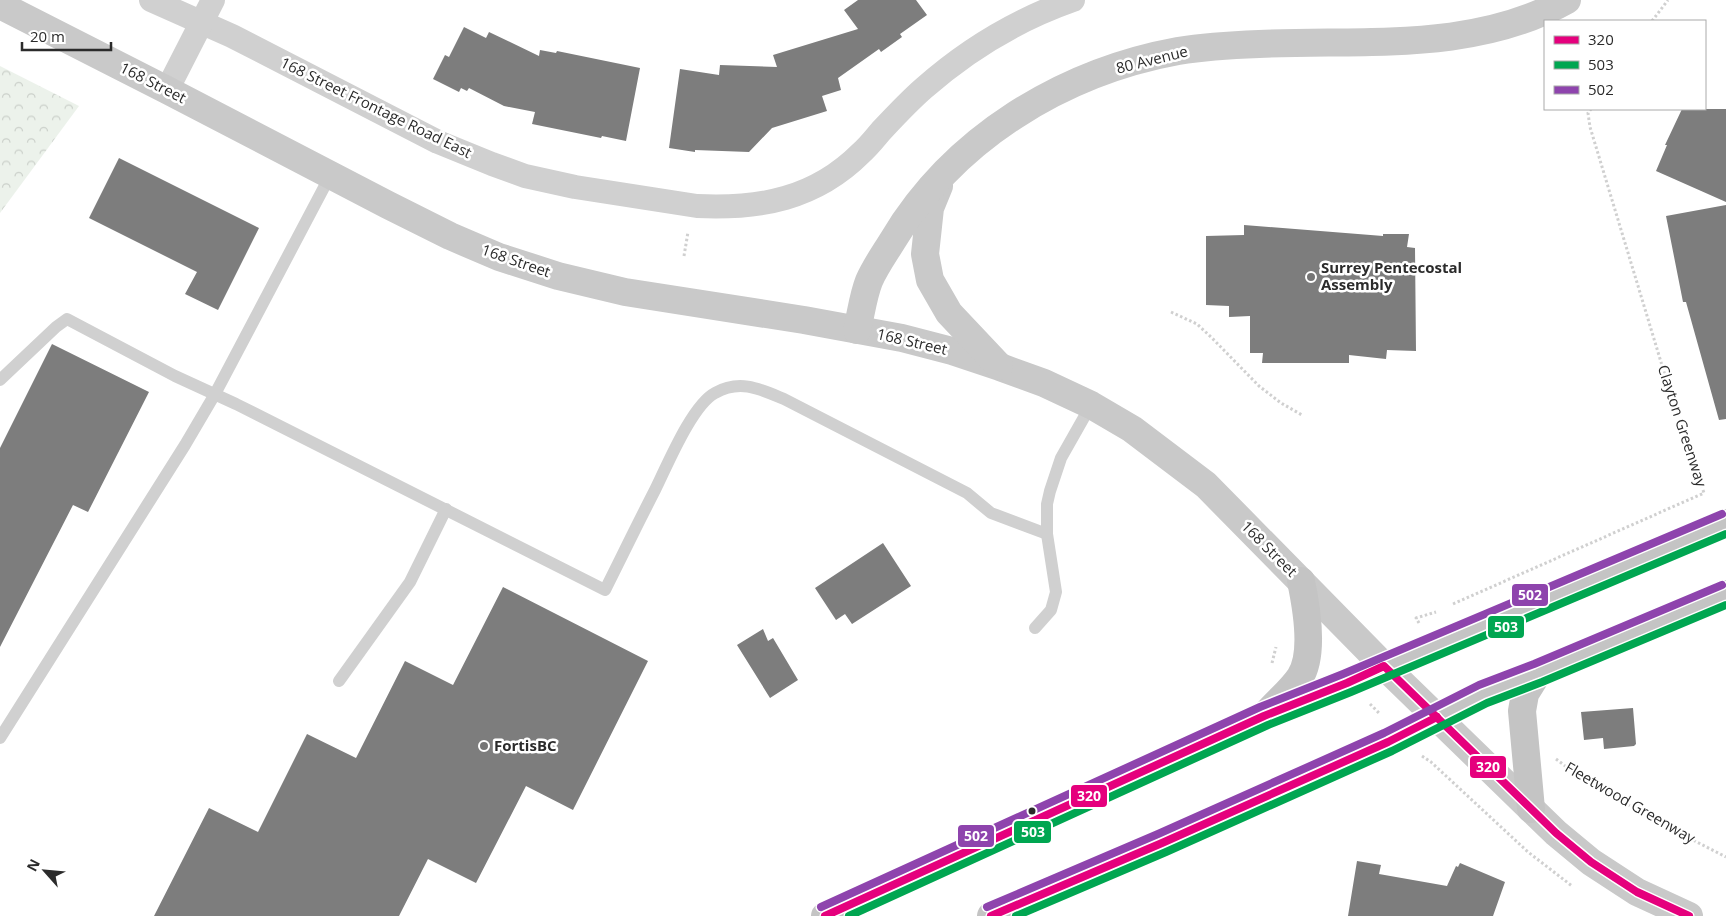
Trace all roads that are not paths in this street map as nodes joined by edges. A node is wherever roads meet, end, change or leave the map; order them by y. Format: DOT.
graph roads {
  1 [pos="151,0"];
  2 [pos="213,0"];
  3 [pos="1073,0"];
  4 [pos="1567,0"];
  5 [pos="0,5"];
  6 [pos="202,23"];
  7 [pos="167,90"];
  8 [pos="946,171"];
  9 [pos="330,176"];
  10 [pos="857,330"];
  11 [pos="1000,367"];
  12 [pos="0,380"];
  13 [pos="215,394"];
  14 [pos="1090,404"];
  15 [pos="446,509"];
  16 [pos="1726,523"];
  17 [pos="1047,534"];
  18 [pos="1301,580"];
  19 [pos="1726,594"];
  20 [pos="1035,628"];
  21 [pos="1384,666"];
  22 [pos="1538,673"];
  23 [pos="339,681"];
  24 [pos="1264,716"];
  25 [pos="1437,718"];
  26 [pos="0,738"];
  27 [pos="1531,809"];
  28 [pos="825,916"];
  29 [pos="991,916"];
  30 [pos="1689,916"];
  1 -- 6 [label="street, 168 Street Frontage Road East"];
  2 -- 6 [label="street"];
  3 -- 6 [label="street, 168 Street Frontage Road East"];
  4 -- 8 [label="main road, 80 Avenue"];
  5 -- 7 [label="main road, 168 Street"];
  6 -- 7 [label="street"];
  7 -- 9 [label="main road, 168 Street"];
  8 -- 10 [label="main road, 80 Avenue"];
  8 -- 11 [label="main road"];
  9 -- 10 [label="main road, 168 Street"];
  9 -- 13 [label="lane"];
  10 -- 11 [label="main road, 168 Street"];
  11 -- 14 [label="main road, 168 Street"];
  12 -- 13 [label="lane"];
  13 -- 15 [label="lane"];
  13 -- 26 [label="lane"];
  14 -- 17 [label="lane"];
  14 -- 18 [label="main road, 168 Street"];
  15 -- 17 [label="lane"];
  15 -- 23 [label="lane"];
  16 -- 21 [label="main road"];
  17 -- 20 [label="lane"];
  18 -- 21 [label="main road, 168 Street"];
  18 -- 24 [label="main road"];
  19 -- 22 [label="main road"];
  21 -- 24 [label="main road"];
  21 -- 25 [label="main road, 168 Street"];
  22 -- 25 [label="main road"];
  22 -- 27 [label="main road"];
  24 -- 28 [label="main road"];
  25 -- 27 [label="main road, 168 Street"];
  25 -- 29 [label="main road"];
  27 -- 30 [label="main road, 168 Street"];
}
